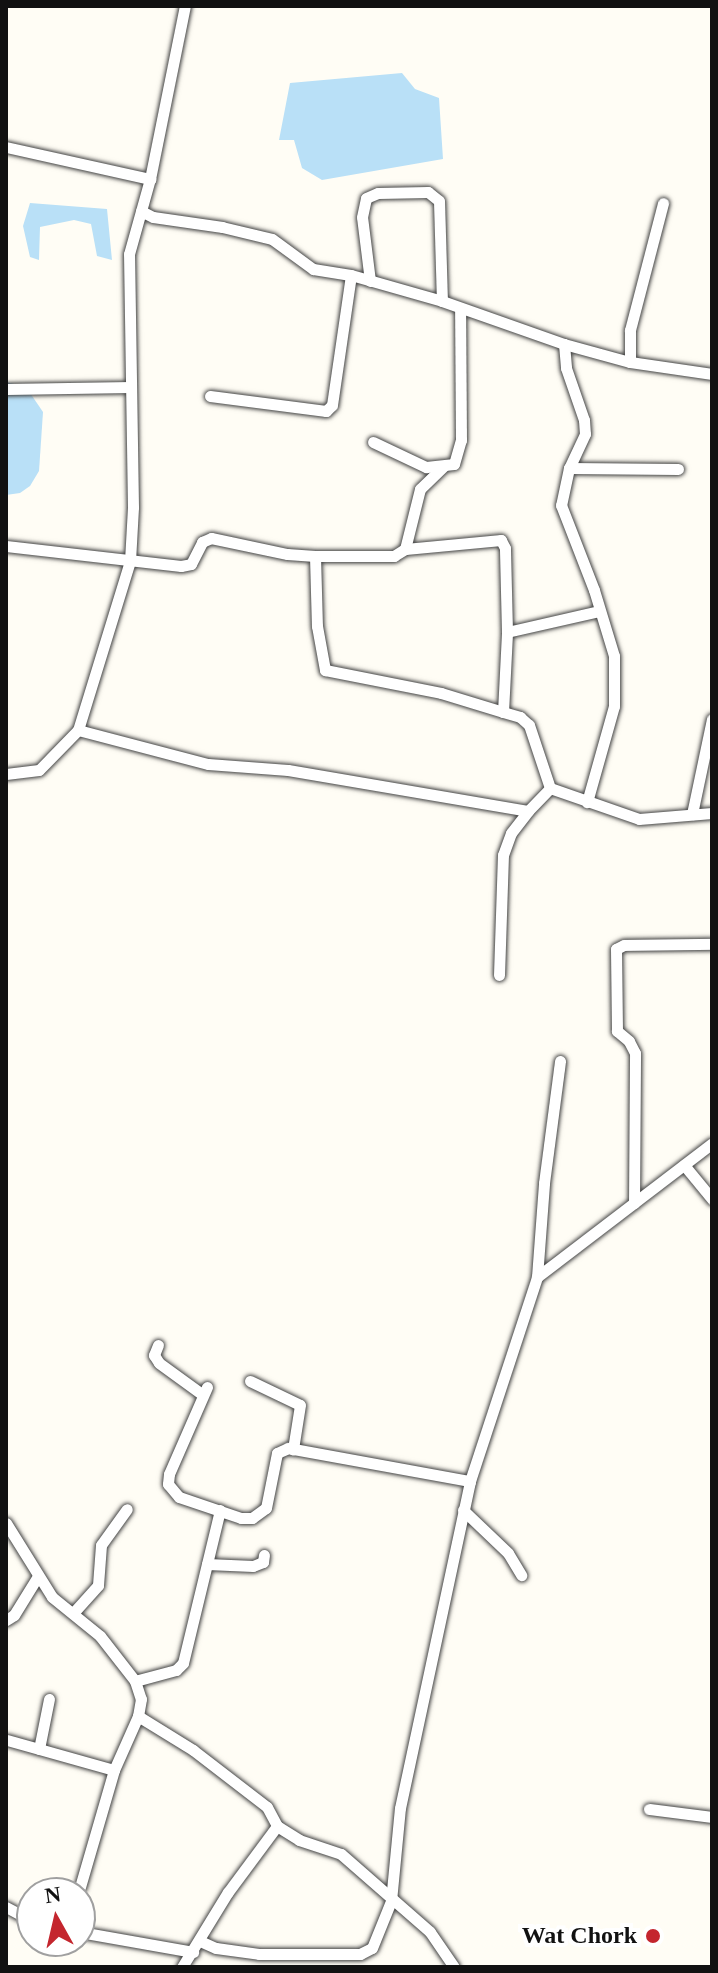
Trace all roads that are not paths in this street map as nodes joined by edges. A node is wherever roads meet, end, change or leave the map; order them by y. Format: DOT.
graph roads {
  1 [pos="185,6"];
  2 [pos="6,147"];
  3 [pos="150,179"];
  4 [pos="663,203"];
  5 [pos="141,211"];
  6 [pos="351,275"];
  7 [pos="370,281"];
  8 [pos="442,301"];
  9 [pos="460,309"];
  10 [pos="564,344"];
  11 [pos="630,362"];
  12 [pos="712,374"];
  13 [pos="131,387"];
  14 [pos="6,389"];
  15 [pos="210,396"];
  16 [pos="373,442"];
  17 [pos="444,466"];
  18 [pos="569,468"];
  19 [pos="678,469"];
  20 [pos="6,546"];
  21 [pos="405,549"];
  22 [pos="315,556"];
  23 [pos="130,561"];
  24 [pos="599,611"];
  25 [pos="507,632"];
  26 [pos="503,712"];
  27 [pos="712,719"];
  28 [pos="78,730"];
  29 [pos="6,774"];
  30 [pos="550,788"];
  31 [pos="587,802"];
  32 [pos="528,811"];
  33 [pos="712,813"];
  34 [pos="692,814"];
  35 [pos="712,944"];
  36 [pos="499,975"];
  37 [pos="560,1061"];
  38 [pos="712,1143"];
  39 [pos="684,1165"];
  40 [pos="712,1199"];
  41 [pos="634,1203"];
  42 [pos="537,1277"];
  43 [pos="158,1345"];
  44 [pos="250,1381"];
  45 [pos="293,1449"];
  46 [pos="470,1481"];
  47 [pos="127,1509"];
  48 [pos="220,1510"];
  49 [pos="463,1510"];
  50 [pos="6,1523"];
  51 [pos="264,1555"];
  52 [pos="207,1564"];
  53 [pos="521,1575"];
  54 [pos="38,1576"];
  55 [pos="74,1612"];
  56 [pos="6,1620"];
  57 [pos="135,1681"];
  58 [pos="49,1699"];
  59 [pos="138,1716"];
  60 [pos="7,1740"];
  61 [pos="39,1749"];
  62 [pos="114,1770"];
  63 [pos="649,1809"];
  64 [pos="712,1817"];
  65 [pos="277,1826"];
  66 [pos="83,1877"];
  67 [pos="391,1901"];
  68 [pos="96,1934"];
  69 [pos="196,1947"];
  70 [pos="182,1967"];
  71 [pos="454,1967"];
  1 -- 3 [label="street"];
  2 -- 3 [label="street"];
  3 -- 5 [label="street"];
  4 -- 11 [label="street"];
  5 -- 6 [label="street"];
  5 -- 13 [label="street"];
  6 -- 7 [label="street"];
  6 -- 15 [label="street"];
  7 -- 8 [label="street"];
  7 -- 8 [label="street"];
  8 -- 9 [label="street"];
  9 -- 10 [label="street"];
  9 -- 17 [label="street"];
  10 -- 11 [label="street"];
  10 -- 18 [label="street"];
  11 -- 12 [label="street"];
  13 -- 14 [label="street"];
  13 -- 23 [label="street"];
  16 -- 17 [label="street"];
  17 -- 21 [label="street"];
  18 -- 19 [label="street"];
  18 -- 24 [label="street"];
  20 -- 23 [label="street"];
  21 -- 22 [label="street"];
  21 -- 25 [label="street"];
  22 -- 23 [label="street"];
  22 -- 26 [label="street"];
  23 -- 28 [label="street"];
  24 -- 25 [label="street"];
  24 -- 31 [label="street"];
  25 -- 26 [label="street"];
  26 -- 30 [label="street"];
  27 -- 34 [label="street"];
  28 -- 29 [label="street"];
  28 -- 32 [label="street"];
  30 -- 31 [label="street"];
  30 -- 32 [label="street"];
  31 -- 34 [label="street"];
  32 -- 36 [label="street"];
  33 -- 34 [label="street"];
  35 -- 41 [label="street"];
  37 -- 42 [label="street"];
  38 -- 39 [label="street"];
  39 -- 40 [label="street"];
  39 -- 41 [label="street"];
  41 -- 42 [label="street"];
  42 -- 46 [label="street"];
  43 -- 48 [label="street"];
  44 -- 45 [label="street"];
  45 -- 46 [label="street"];
  45 -- 48 [label="street"];
  46 -- 49 [label="street"];
  47 -- 55 [label="street"];
  48 -- 52 [label="street"];
  49 -- 53 [label="street"];
  49 -- 67 [label="street"];
  50 -- 54 [label="street"];
  51 -- 52 [label="street"];
  52 -- 57 [label="street"];
  54 -- 55 [label="street"];
  54 -- 56 [label="street"];
  55 -- 57 [label="street"];
  57 -- 59 [label="street"];
  58 -- 61 [label="street"];
  59 -- 62 [label="street"];
  59 -- 65 [label="street"];
  60 -- 61 [label="street"];
  61 -- 62 [label="street"];
  62 -- 66 [label="street"];
  63 -- 64 [label="street"];
  65 -- 67 [label="street"];
  65 -- 69 [label="street"];
  67 -- 69 [label="street"];
  67 -- 71 [label="street"];
  68 -- 69 [label="street"];
  69 -- 70 [label="street"];
}
